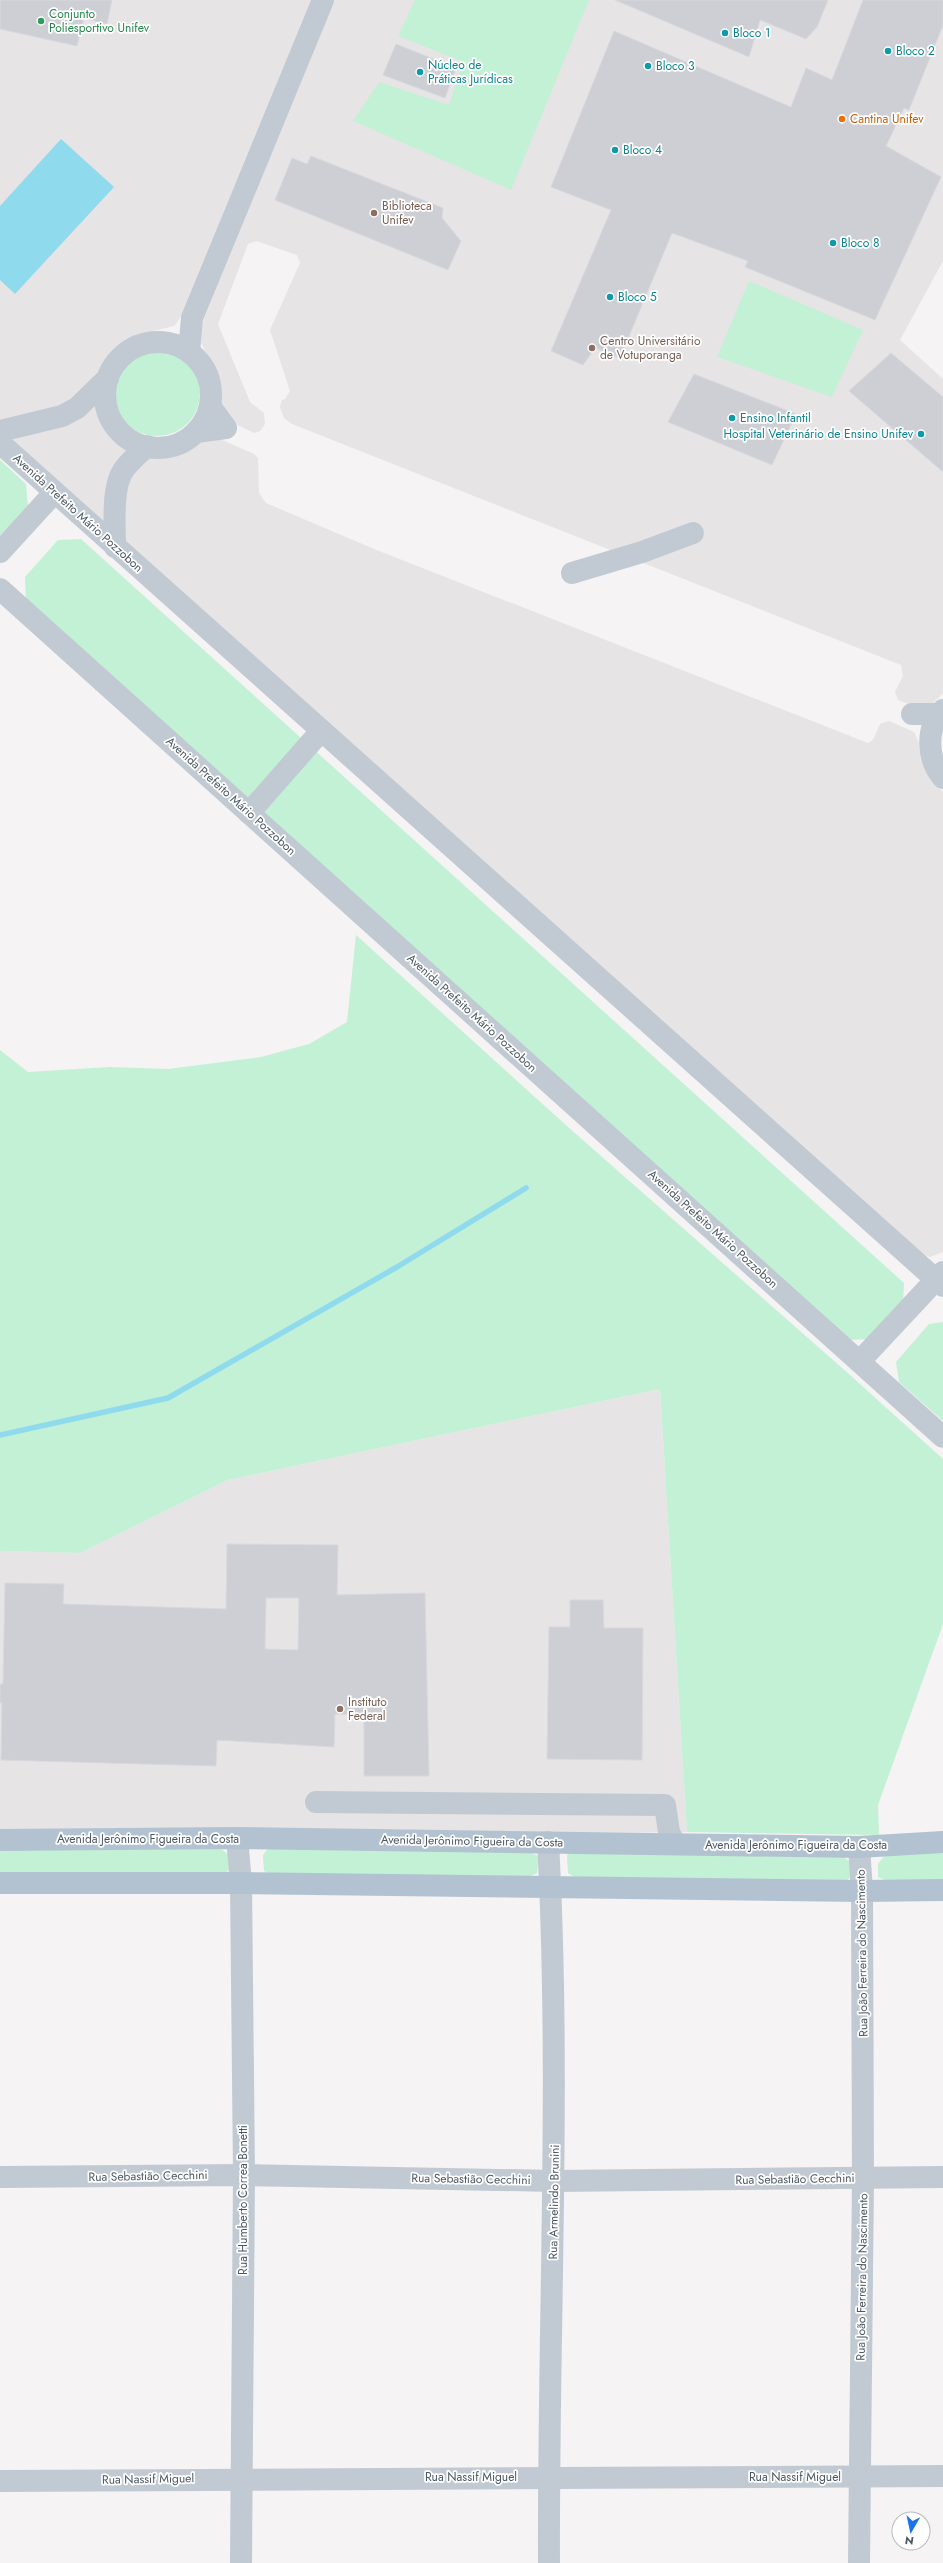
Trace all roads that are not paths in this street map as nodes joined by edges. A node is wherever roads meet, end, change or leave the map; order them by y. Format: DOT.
graph roads {
  1 [pos="323,0"];
  2 [pos="192,318"];
  3 [pos="164,342"];
  4 [pos="189,352"];
  5 [pos="108,378"];
  6 [pos="0,431"];
  7 [pos="0,443"];
  8 [pos="147,446"];
  9 [pos="54,493"];
  10 [pos="692,532"];
  11 [pos="115,547"];
  12 [pos="0,552"];
  13 [pos="572,573"];
  14 [pos="0,589"];
  15 [pos="938,717"];
  16 [pos="322,731"];
  17 [pos="943,778"];
  18 [pos="249,813"];
  19 [pos="941,1279"];
  20 [pos="860,1361"];
  21 [pos="943,1437"];
  22 [pos="316,1802"];
  23 [pos="237,1838"];
  24 [pos="0,1840"];
  25 [pos="548,1842"];
  26 [pos="943,1842"];
  27 [pos="675,1844"];
  28 [pos="859,1847"];
  29 [pos="0,1883"];
  30 [pos="241,1883"];
  31 [pos="551,1887"];
  32 [pos="943,1890"];
  33 [pos="862,1892"];
  34 [pos="244,2174"];
  35 [pos="0,2177"];
  36 [pos="943,2177"];
  37 [pos="863,2178"];
  38 [pos="555,2181"];
  39 [pos="943,2476"];
  40 [pos="549,2477"];
  41 [pos="859,2477"];
  42 [pos="241,2478"];
  43 [pos="0,2480"];
  44 [pos="241,2563"];
  45 [pos="550,2563"];
  46 [pos="859,2563"];
  1 -- 2 [label="street"];
  2 -- 3 [label="street"];
  2 -- 4 [label="street"];
  3 -- 4 [label="street"];
  3 -- 5 [label="street"];
  4 -- 8 [label="street"];
  5 -- 6 [label="street"];
  5 -- 8 [label="street"];
  7 -- 9 [label="street, Avenida Prefeito Mário Pozzobon"];
  8 -- 11 [label="street"];
  9 -- 11 [label="street, Avenida Prefeito Mário Pozzobon"];
  9 -- 12 [label="street"];
  10 -- 13 [label="street"];
  11 -- 16 [label="street, Avenida Prefeito Mário Pozzobon"];
  14 -- 18 [label="street, Avenida Prefeito Mário Pozzobon"];
  15 -- 17 [label="street"];
  16 -- 18 [label="street"];
  16 -- 19 [label="street, Avenida Prefeito Mário Pozzobon"];
  18 -- 20 [label="street, Avenida Prefeito Mário Pozzobon"];
  19 -- 20 [label="street"];
  20 -- 21 [label="street, Avenida Prefeito Mário Pozzobon"];
  22 -- 27 [label="street"];
  23 -- 24 [label="main road, Avenida Jerônimo Figueira da Costa"];
  23 -- 25 [label="main road, Avenida Jerônimo Figueira da Costa"];
  23 -- 30 [label="street, Rua Humberto Correa Bonetti"];
  25 -- 27 [label="main road, Avenida Jerônimo Figueira da Costa"];
  25 -- 31 [label="street, Rua Armelindo Brunini"];
  26 -- 28 [label="main road, Avenida Jerônimo Figueira da Costa"];
  27 -- 28 [label="main road, Avenida Jerônimo Figueira da Costa"];
  28 -- 33 [label="street, Rua João Ferreira do Nascimento"];
  29 -- 30 [label="main road"];
  30 -- 31 [label="main road"];
  30 -- 34 [label="street, Rua Humberto Correa Bonetti"];
  31 -- 33 [label="main road"];
  31 -- 38 [label="street, Rua Armelindo Brunini"];
  32 -- 33 [label="main road"];
  33 -- 37 [label="street, Rua João Ferreira do Nascimento"];
  34 -- 35 [label="street, Rua Sebastião Cecchini"];
  34 -- 38 [label="street, Rua Sebastião Cecchini"];
  34 -- 42 [label="street, Rua Humberto Correa Bonetti"];
  36 -- 37 [label="street, Rua Sebastião Cecchini"];
  37 -- 38 [label="street, Rua Sebastião Cecchini"];
  37 -- 41 [label="street, Rua João Ferreira do Nascimento"];
  38 -- 40 [label="street, Rua Armelindo Brunini"];
  39 -- 41 [label="street, Rua Nassif Miguel"];
  40 -- 41 [label="street, Rua Nassif Miguel"];
  40 -- 42 [label="street, Rua Nassif Miguel"];
  40 -- 45 [label="street, Rua Armelindo Brunini"];
  41 -- 46 [label="street, Rua João Ferreira do Nascimento"];
  42 -- 43 [label="street, Rua Nassif Miguel"];
  42 -- 44 [label="street, Rua Humberto Correa Bonetti"];
}
